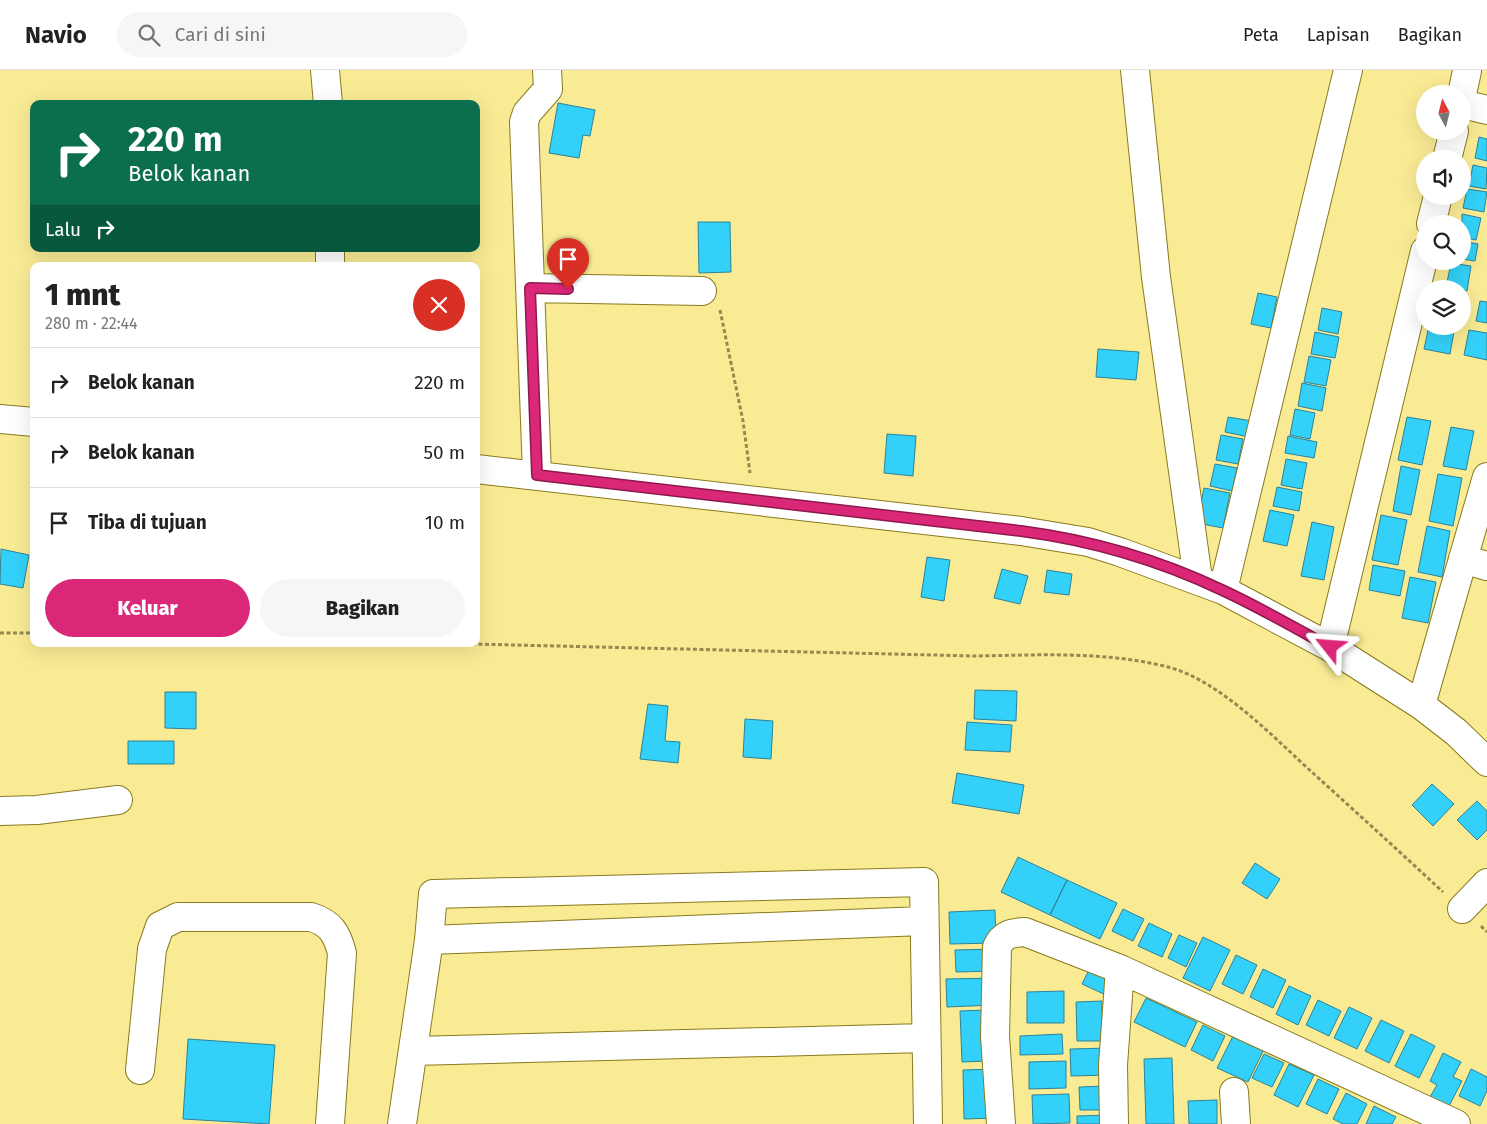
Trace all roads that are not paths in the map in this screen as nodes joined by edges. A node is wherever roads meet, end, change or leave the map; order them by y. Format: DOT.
graph roads {
  1 [pos="325,70"];
  2 [pos="547,70"];
  3 [pos="1135,70"];
  4 [pos="1348,70"];
  5 [pos="328,100"];
  6 [pos="1471,106"];
  7 [pos="1487,110"];
  8 [pos="1420,270"];
  9 [pos="530,288"];
  10 [pos="702,291"];
  11 [pos="0,419"];
  12 [pos="30,422"];
  13 [pos="480,469"];
  14 [pos="537,475"];
  15 [pos="1487,477"];
  16 [pos="1475,562"];
  17 [pos="1198,579"];
  18 [pos="1223,590"];
  19 [pos="1330,647"];
  20 [pos="1421,705"];
  21 [pos="1487,762"];
  22 [pos="118,800"];
  23 [pos="0,811"];
  24 [pos="1487,883"];
  25 [pos="634,889"];
  26 [pos="1462,910"];
  27 [pos="923,921"];
  28 [pos="632,932"];
  29 [pos="429,940"];
  30 [pos="1120,969"];
  31 [pos="925,1038"];
  32 [pos="413,1051"];
  33 [pos="140,1070"];
  34 [pos="1234,1092"];
  35 [pos="330,1124"];
  36 [pos="402,1124"];
  37 [pos="928,1124"];
  38 [pos="1002,1124"];
  39 [pos="1114,1124"];
  40 [pos="1236,1124"];
  41 [pos="1456,1124"];
  1 -- 5 [label="street"];
  2 -- 9 [label="street"];
  3 -- 17 [label="street"];
  4 -- 18 [label="street"];
  6 -- 7 [label="street"];
  8 -- 19 [label="street"];
  9 -- 10 [label="street"];
  9 -- 14 [label="street"];
  11 -- 12 [label="street"];
  13 -- 14 [label="street"];
  14 -- 17 [label="street"];
  15 -- 16 [label="street"];
  16 -- 20 [label="street"];
  17 -- 18 [label="street"];
  18 -- 19 [label="street"];
  19 -- 20 [label="street"];
  20 -- 21 [label="street"];
  22 -- 23 [label="street"];
  24 -- 26 [label="street"];
  25 -- 27 [label="street"];
  25 -- 28 [label="street"];
  25 -- 29 [label="street"];
  27 -- 28 [label="street"];
  27 -- 31 [label="street"];
  28 -- 29 [label="street"];
  29 -- 32 [label="street"];
  30 -- 38 [label="street"];
  30 -- 39 [label="street"];
  30 -- 41 [label="street"];
  31 -- 32 [label="street"];
  31 -- 37 [label="street"];
  32 -- 36 [label="street"];
  33 -- 35 [label="street"];
  34 -- 40 [label="street"];
}
